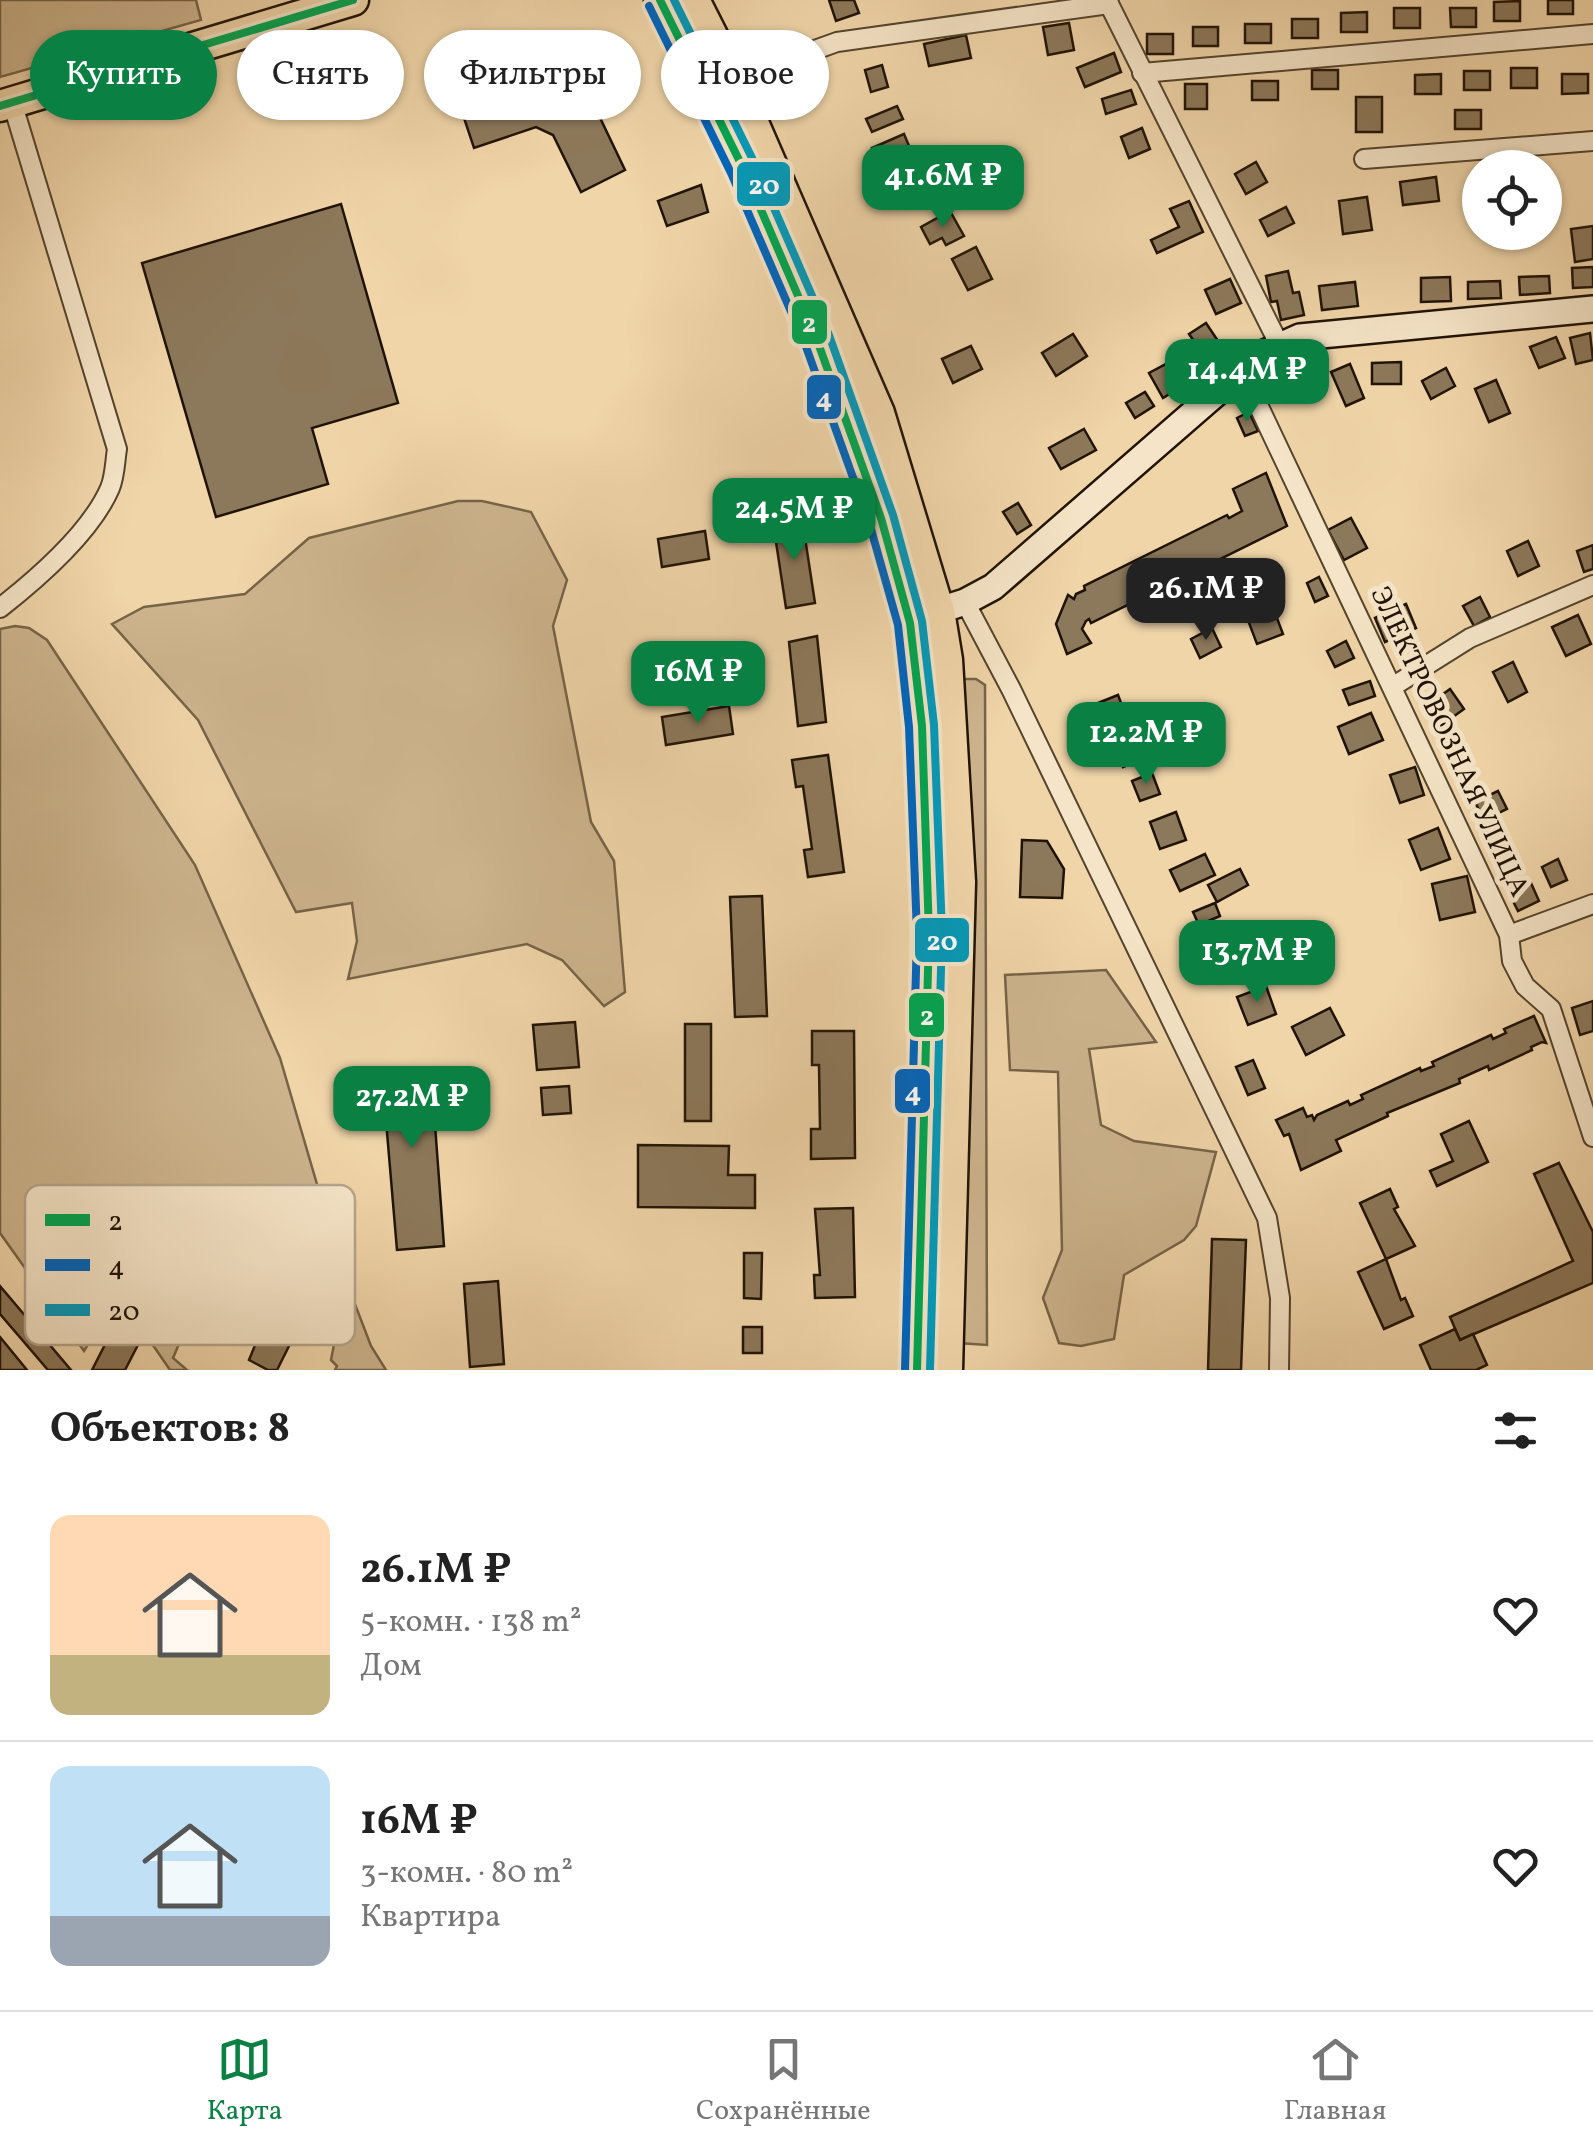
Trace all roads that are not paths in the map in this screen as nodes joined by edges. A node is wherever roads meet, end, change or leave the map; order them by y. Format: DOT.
graph roads {
  1 [pos="354,0"];
  2 [pos="660,0"];
  3 [pos="694,0"];
  4 [pos="1108,2"];
  5 [pos="709,30"];
  6 [pos="1593,34"];
  7 [pos="829,45"];
  8 [pos="1142,73"];
  9 [pos="6,104"];
  10 [pos="752,120"];
  11 [pos="1593,141"];
  12 [pos="1364,159"];
  13 [pos="1593,309"];
  14 [pos="1279,344"];
  15 [pos="1242,370"];
  16 [pos="1593,585"];
  17 [pos="952,607"];
  18 [pos="0,608"];
  19 [pos="909,620"];
  20 [pos="1392,687"];
  21 [pos="1593,904"];
  22 [pos="1509,934"];
  23 [pos="1593,1137"];
  24 [pos="917,1370"];
  25 [pos="947,1370"];
  26 [pos="1279,1370"];
  1 -- 9 [label="main road"];
  2 -- 19 [label="main road"];
  3 -- 5 [label="main road"];
  4 -- 7 [label="street"];
  4 -- 8 [label="street"];
  6 -- 8 [label="street"];
  8 -- 14 [label="street"];
  9 -- 18 [label="street"];
  10 -- 17 [label="main road"];
  11 -- 12 [label="street"];
  13 -- 14 [label="main road"];
  14 -- 15 [label="main road"];
  15 -- 17 [label="main road"];
  15 -- 20 [label="street, ЭЛЕКТРОВОЗНАЯ УЛИЦА"];
  16 -- 20 [label="street"];
  17 -- 19 [label="main road"];
  17 -- 25 [label="main road"];
  17 -- 26 [label="street"];
  19 -- 24 [label="main road"];
  20 -- 22 [label="street, ЭЛЕКТРОВОЗНАЯ УЛИЦА"];
  21 -- 22 [label="street"];
  22 -- 23 [label="street, ЭЛЕКТРОВОЗНАЯ УЛИЦА"];
}
